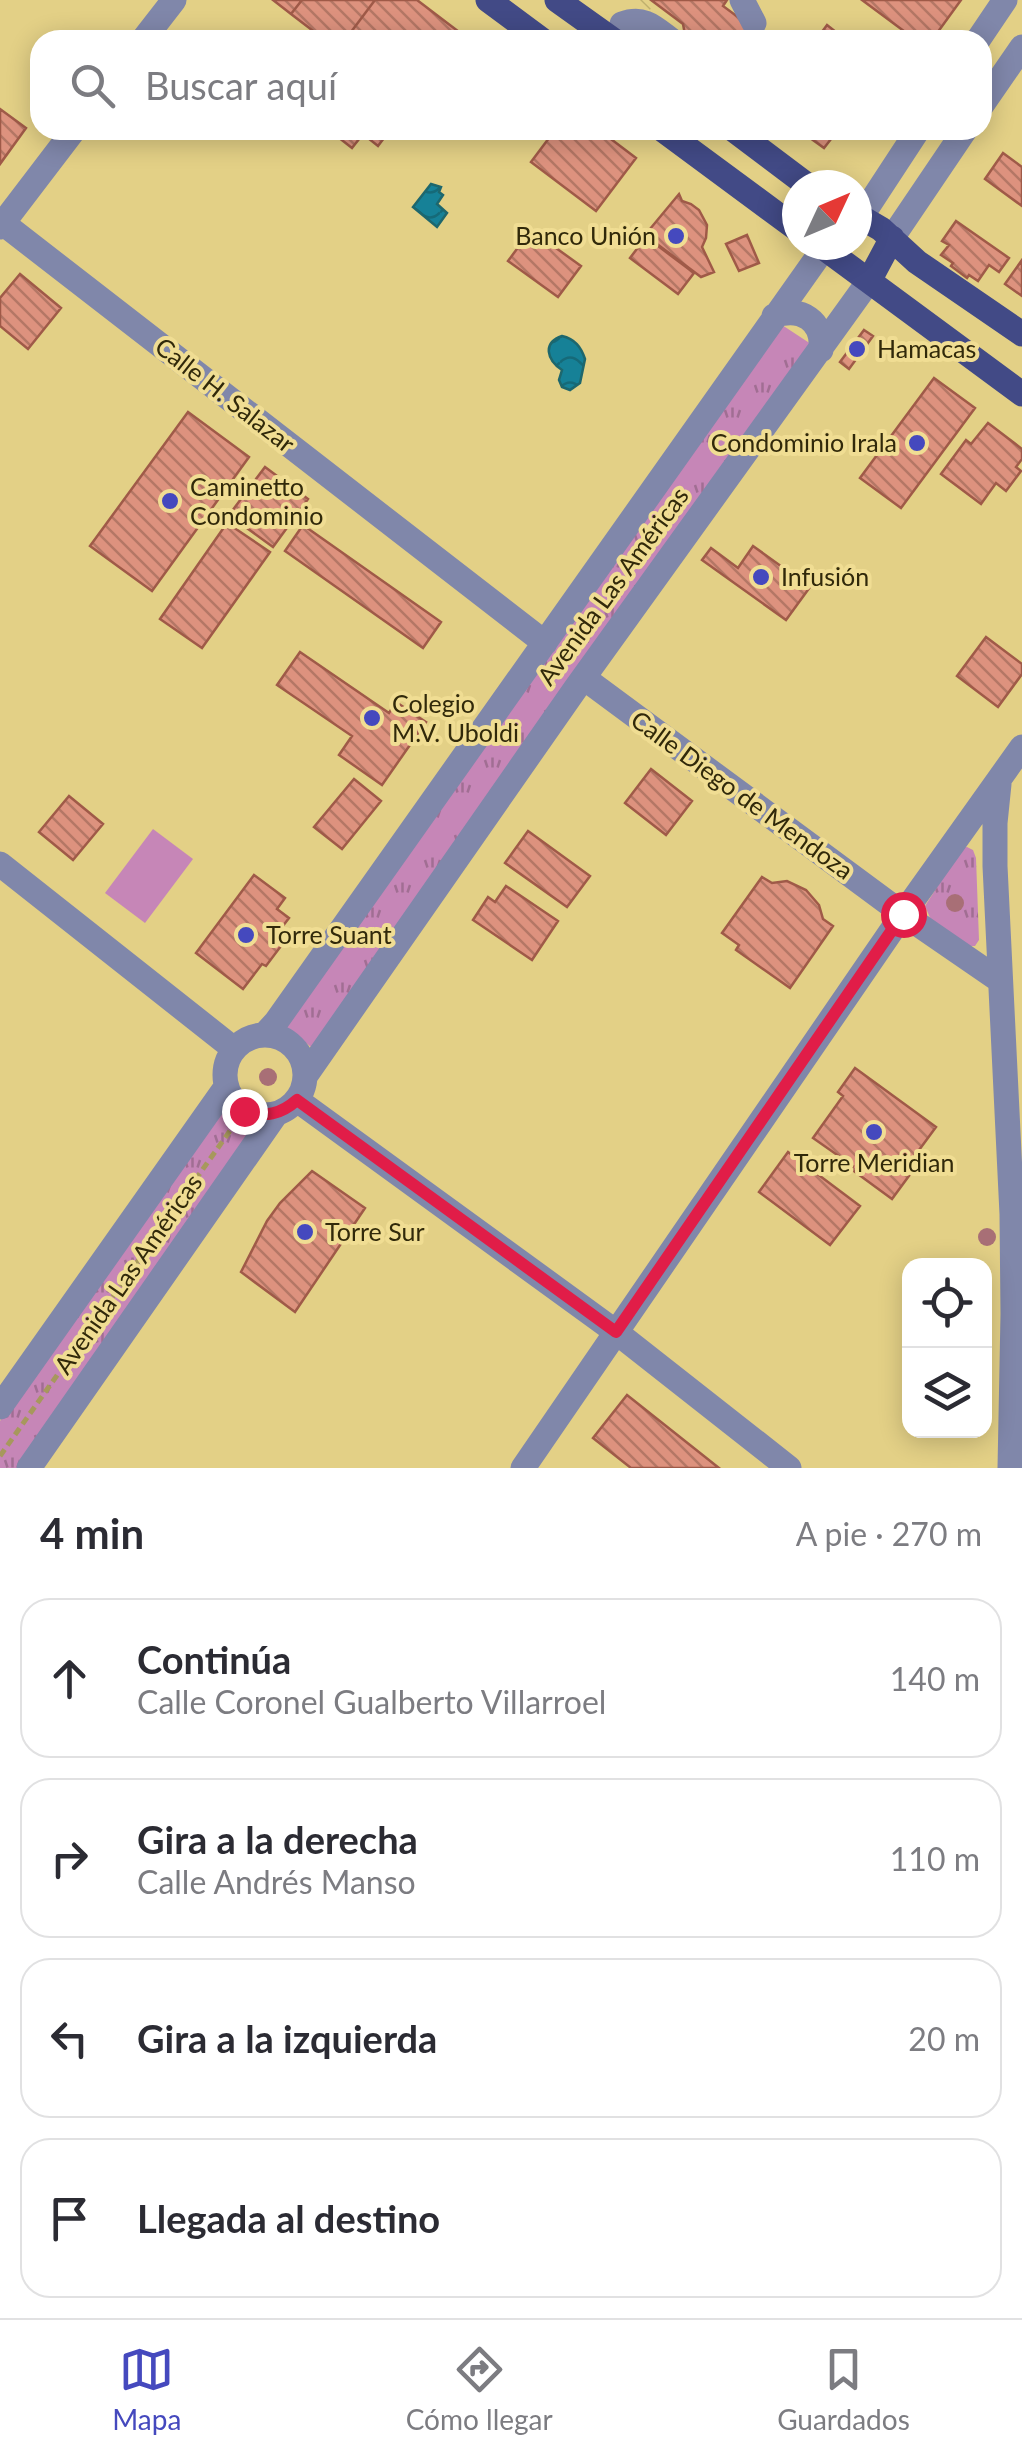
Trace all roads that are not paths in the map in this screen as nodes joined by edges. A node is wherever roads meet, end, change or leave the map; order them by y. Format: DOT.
graph roads {
  1 [pos="174,0"];
  2 [pos="488,0"];
  3 [pos="557,0"];
  4 [pos="1005,0"];
  5 [pos="641,1"];
  6 [pos="151,30"];
  7 [pos="528,30"];
  8 [pos="608,30"];
  9 [pos="620,30"];
  10 [pos="622,30"];
  11 [pos="658,30"];
  12 [pos="985,30"];
  13 [pos="1022,47"];
  14 [pos="992,91"];
  15 [pos="66,140"];
  16 [pos="677,140"];
  17 [pos="747,140"];
  18 [pos="911,140"];
  19 [pos="958,140"];
  20 [pos="788,170"];
  21 [pos="872,197"];
  22 [pos="782,218"];
  23 [pos="1,223"];
  24 [pos="872,225"];
  25 [pos="892,238"];
  26 [pos="812,260"];
  27 [pos="841,260"];
  28 [pos="869,280"];
  29 [pos="774,316"];
  30 [pos="1022,334"];
  31 [pos="821,350"];
  32 [pos="1022,394"];
  33 [pos="545,643"];
  34 [pos="584,678"];
  35 [pos="1022,747"];
  36 [pos="1000,778"];
  37 [pos="0,864"];
  38 [pos="903,914"];
  39 [pos="999,980"];
  40 [pos="264,1034"];
  41 [pos="234,1048"];
  42 [pos="306,1075"];
  43 [pos="226,1087"];
  44 [pos="286,1107"];
  45 [pos="1018,1313"];
  46 [pos="616,1332"];
  47 [pos="0,1407"];
  48 [pos="30,1468"];
  49 [pos="523,1468"];
  50 [pos="789,1468"];
  51 [pos="1010,1468"];
  1 -- 6 [label="street"];
  2 -- 7 [label="main road"];
  3 -- 8 [label="main road"];
  4 -- 12 [label="street"];
  5 -- 9 [label="street"];
  10 -- 11 [label="street"];
  13 -- 14 [label="street"];
  15 -- 23 [label="street"];
  16 -- 22 [label="main road"];
  17 -- 20 [label="main road"];
  18 -- 21 [label="street"];
  19 -- 25 [label="street, Avenida Las Américas"];
  23 -- 33 [label="street, Calle H. Salazar"];
  24 -- 25 [label="main road"];
  25 -- 28 [label="main road, Avenida Las Américas"];
  25 -- 30 [label="main road"];
  26 -- 29 [label="street, Avenida Las Américas"];
  27 -- 28 [label="main road"];
  28 -- 31 [label="street, Avenida Las Américas"];
  28 -- 32 [label="main road"];
  29 -- 31 [label="street"];
  29 -- 33 [label="street, Avenida Las Américas"];
  31 -- 34 [label="street, Avenida Las Américas"];
  33 -- 40 [label="street, Avenida Las Américas"];
  34 -- 38 [label="street, Calle Diego de Mendoza"];
  34 -- 42 [label="street, Avenida Las Américas"];
  35 -- 36 [label="street"];
  36 -- 38 [label="street"];
  36 -- 39 [label="street"];
  37 -- 41 [label="street"];
  38 -- 39 [label="street, Calle Diego de Mendoza"];
  38 -- 46 [label="street"];
  39 -- 45 [label="street"];
  40 -- 41 [label="street"];
  40 -- 42 [label="street"];
  41 -- 43 [label="street"];
  42 -- 44 [label="street"];
  43 -- 44 [label="street"];
  43 -- 47 [label="street, Avenida Las Américas"];
  44 -- 46 [label="street"];
  44 -- 48 [label="street, Avenida Las Américas"];
  45 -- 51 [label="street"];
  46 -- 49 [label="street"];
  46 -- 50 [label="street"];
}
